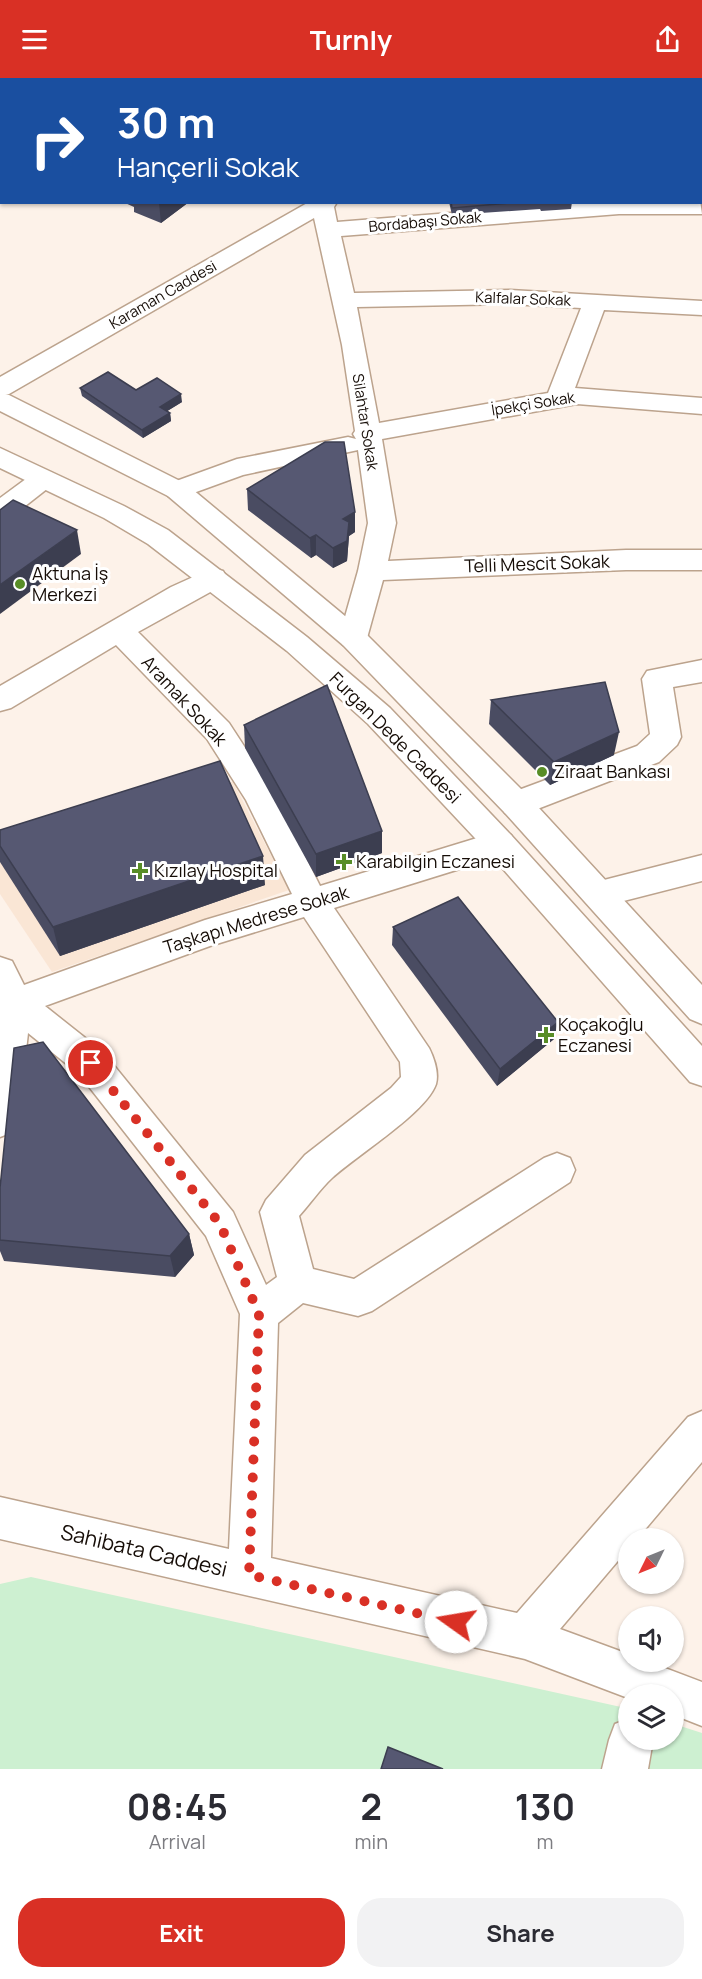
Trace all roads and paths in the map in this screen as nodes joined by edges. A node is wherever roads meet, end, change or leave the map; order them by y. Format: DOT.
graph roads {
  1 [pos="324,204"];
  2 [pos="647,205"];
  3 [pos="702,207"];
  4 [pos="328,230"];
  5 [pos="344,300"];
  6 [pos="594,302"];
  7 [pos="702,308"];
  8 [pos="0,388"];
  9 [pos="558,399"];
  10 [pos="0,400"];
  11 [pos="702,406"];
  12 [pos="367,437"];
  13 [pos="0,457"];
  14 [pos="43,478"];
  15 [pos="177,490"];
  16 [pos="0,512"];
  17 [pos="702,560"];
  18 [pos="372,571"];
  19 [pos="213,578"];
  20 [pos="119,630"];
  21 [pos="353,638"];
  22 [pos="702,671"];
  23 [pos="0,700"];
  24 [pos="516,804"];
  25 [pos="500,844"];
  26 [pos="702,868"];
  27 [pos="600,894"];
  28 [pos="312,902"];
  29 [pos="5,994"];
  30 [pos="702,1009"];
  31 [pos="702,1071"];
  32 [pos="0,1121"];
  33 [pos="557,1170"];
  34 [pos="298,1284"];
  35 [pos="259,1314"];
  36 [pos="702,1431"];
  37 [pos="0,1518"];
  38 [pos="249,1575"];
  39 [pos="525,1637"];
  40 [pos="634,1684"];
  41 [pos="684,1699"];
  42 [pos="702,1704"];
  43 [pos="629,1750"];
  44 [pos="625,1769"];
  1 -- 4 [label="street, Silahtar Sokak"];
  1 -- 8 [label="street, Karaman Caddesi"];
  2 -- 3 [label="street, Bordabaşı Sokak"];
  2 -- 4 [label="street, Bordabaşı Sokak"];
  4 -- 5 [label="street, Silahtar Sokak"];
  5 -- 6 [label="street, Kalfalar Sokak"];
  5 -- 12 [label="street, Silahtar Sokak"];
  6 -- 7 [label="street, Kalfalar Sokak"];
  6 -- 9 [label="street"];
  9 -- 11 [label="street, İpekçi Sokak"];
  9 -- 12 [label="street, İpekçi Sokak"];
  10 -- 15 [label="street"];
  12 -- 15 [label="street, İpekçi Sokak"];
  12 -- 18 [label="street, Silahtar Sokak"];
  13 -- 14 [label="street, Furgan Dede Caddesi"];
  14 -- 16 [label="street"];
  14 -- 19 [label="street, Furgan Dede Caddesi"];
  15 -- 21 [label="street"];
  17 -- 18 [label="street, Telli Mescit Sokak"];
  18 -- 21 [label="street, Silahtar Sokak"];
  19 -- 20 [label="street"];
  19 -- 25 [label="street, Furgan Dede Caddesi"];
  20 -- 23 [label="street"];
  20 -- 28 [label="street, Aramak Sokak"];
  21 -- 24 [label="street"];
  22 -- 24 [label="street"];
  24 -- 27 [label="street"];
  25 -- 28 [label="street, Taşkapı Medrese Sokak"];
  25 -- 31 [label="street, Furgan Dede Caddesi"];
  26 -- 27 [label="street"];
  27 -- 30 [label="street"];
  28 -- 29 [label="street, Taşkapı Medrese Sokak"];
  28 -- 34 [label="street, Aramak Sokak"];
  29 -- 32 [label="street"];
  29 -- 35 [label="street"];
  33 -- 34 [label="street"];
  34 -- 35 [label="street"];
  35 -- 38 [label="street"];
  36 -- 39 [label="street"];
  37 -- 38 [label="street, Sahibata Caddesi"];
  38 -- 39 [label="street, Sahibata Caddesi"];
  39 -- 40 [label="street, Sahibata Caddesi"];
  41 -- 42 [label="street, Sahibata Caddesi"];
  43 -- 44 [label="street"];
}
